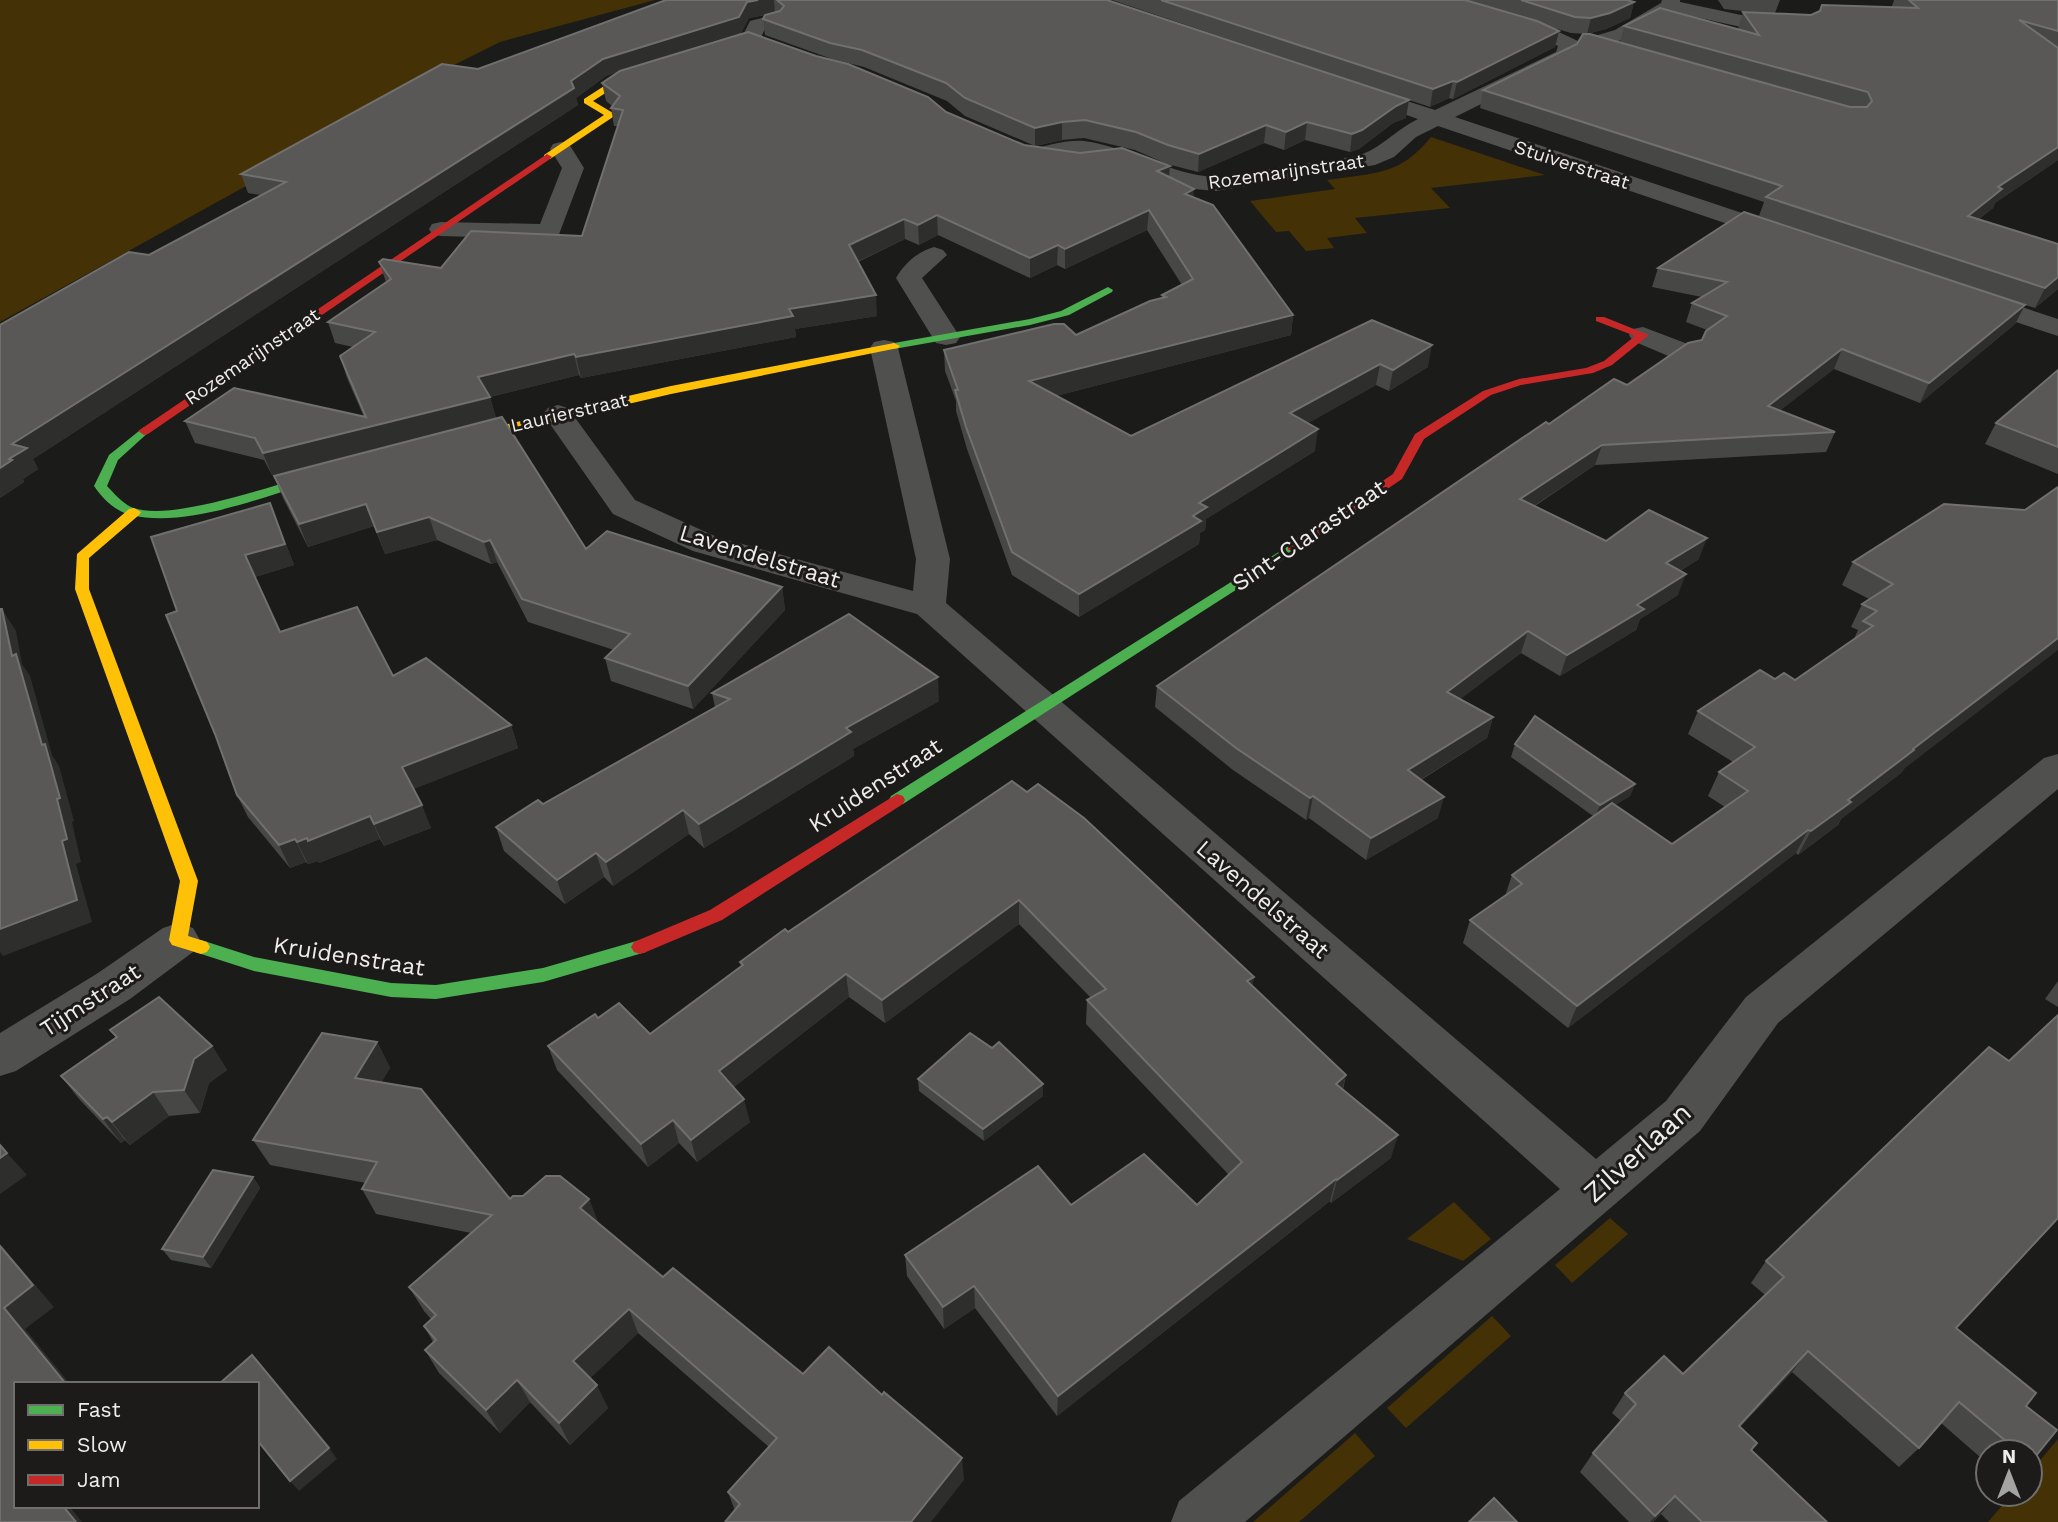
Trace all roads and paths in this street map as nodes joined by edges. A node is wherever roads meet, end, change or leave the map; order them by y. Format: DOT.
graph roads {
  1 [pos="1438,0"];
  2 [pos="1670,3"];
  3 [pos="774,21"];
  4 [pos="1805,23"];
  5 [pos="751,42"];
  6 [pos="1577,43"];
  7 [pos="1628,53"];
  8 [pos="666,65"];
  9 [pos="1333,84"];
  10 [pos="1436,118"];
  11 [pos="561,149"];
  12 [pos="1028,153"];
  13 [pos="441,229"];
  14 [pos="1811,244"];
  15 [pos="934,256"];
  16 [pos="1108,290"];
  17 [pos="1954,292"];
  18 [pos="1600,319"];
  19 [pos="2058,328"];
  20 [pos="1643,335"];
  21 [pos="946,337"];
  22 [pos="884,348"];
  23 [pos="1683,352"];
  24 [pos="558,414"];
  25 [pos="440,444"];
  26 [pos="348,468"];
  27 [pos="134,512"];
  28 [pos="929,606"];
  29 [pos="1041,706"];
  30 [pos="2058,768"];
  31 [pos="178,940"];
  32 [pos="0,1057"];
  33 [pos="1597,1190"];
  34 [pos="1200,1522"];
  1 -- 6 [label="street"];
  2 -- 4 [label="street"];
  2 -- 6 [label="street"];
  3 -- 5 [label="street"];
  6 -- 7 [label="street"];
  6 -- 10 [label="street, Rozemarijnstraat"];
  8 -- 11 [label="street, Rozemarijnstraat"];
  9 -- 10 [label="street, Stuiverstraat"];
  10 -- 12 [label="street, Rozemarijnstraat"];
  10 -- 14 [label="street, Stuiverstraat"];
  11 -- 13 [label="street, Rozemarijnstraat"];
  11 -- 13 [label="street"];
  13 -- 27 [label="street, Rozemarijnstraat"];
  15 -- 21 [label="street"];
  16 -- 21 [label="street, Laurierstraat"];
  17 -- 19 [label="street"];
  18 -- 20 [label="street"];
  20 -- 23 [label="street"];
  20 -- 29 [label="street, Sint-Clarastraat"];
  21 -- 22 [label="street, Laurierstraat"];
  22 -- 24 [label="street, Laurierstraat"];
  22 -- 28 [label="street"];
  24 -- 25 [label="street, Laurierstraat"];
  24 -- 28 [label="street, Lavendelstraat"];
  26 -- 27 [label="street"];
  27 -- 31 [label="street"];
  28 -- 29 [label="street, Lavendelstraat"];
  29 -- 31 [label="street, Kruidenstraat"];
  29 -- 33 [label="street, Lavendelstraat"];
  30 -- 33 [label="street, Zilverlaan"];
  31 -- 32 [label="street, Tijmstraat"];
  33 -- 34 [label="street, Zilverlaan"];
}
